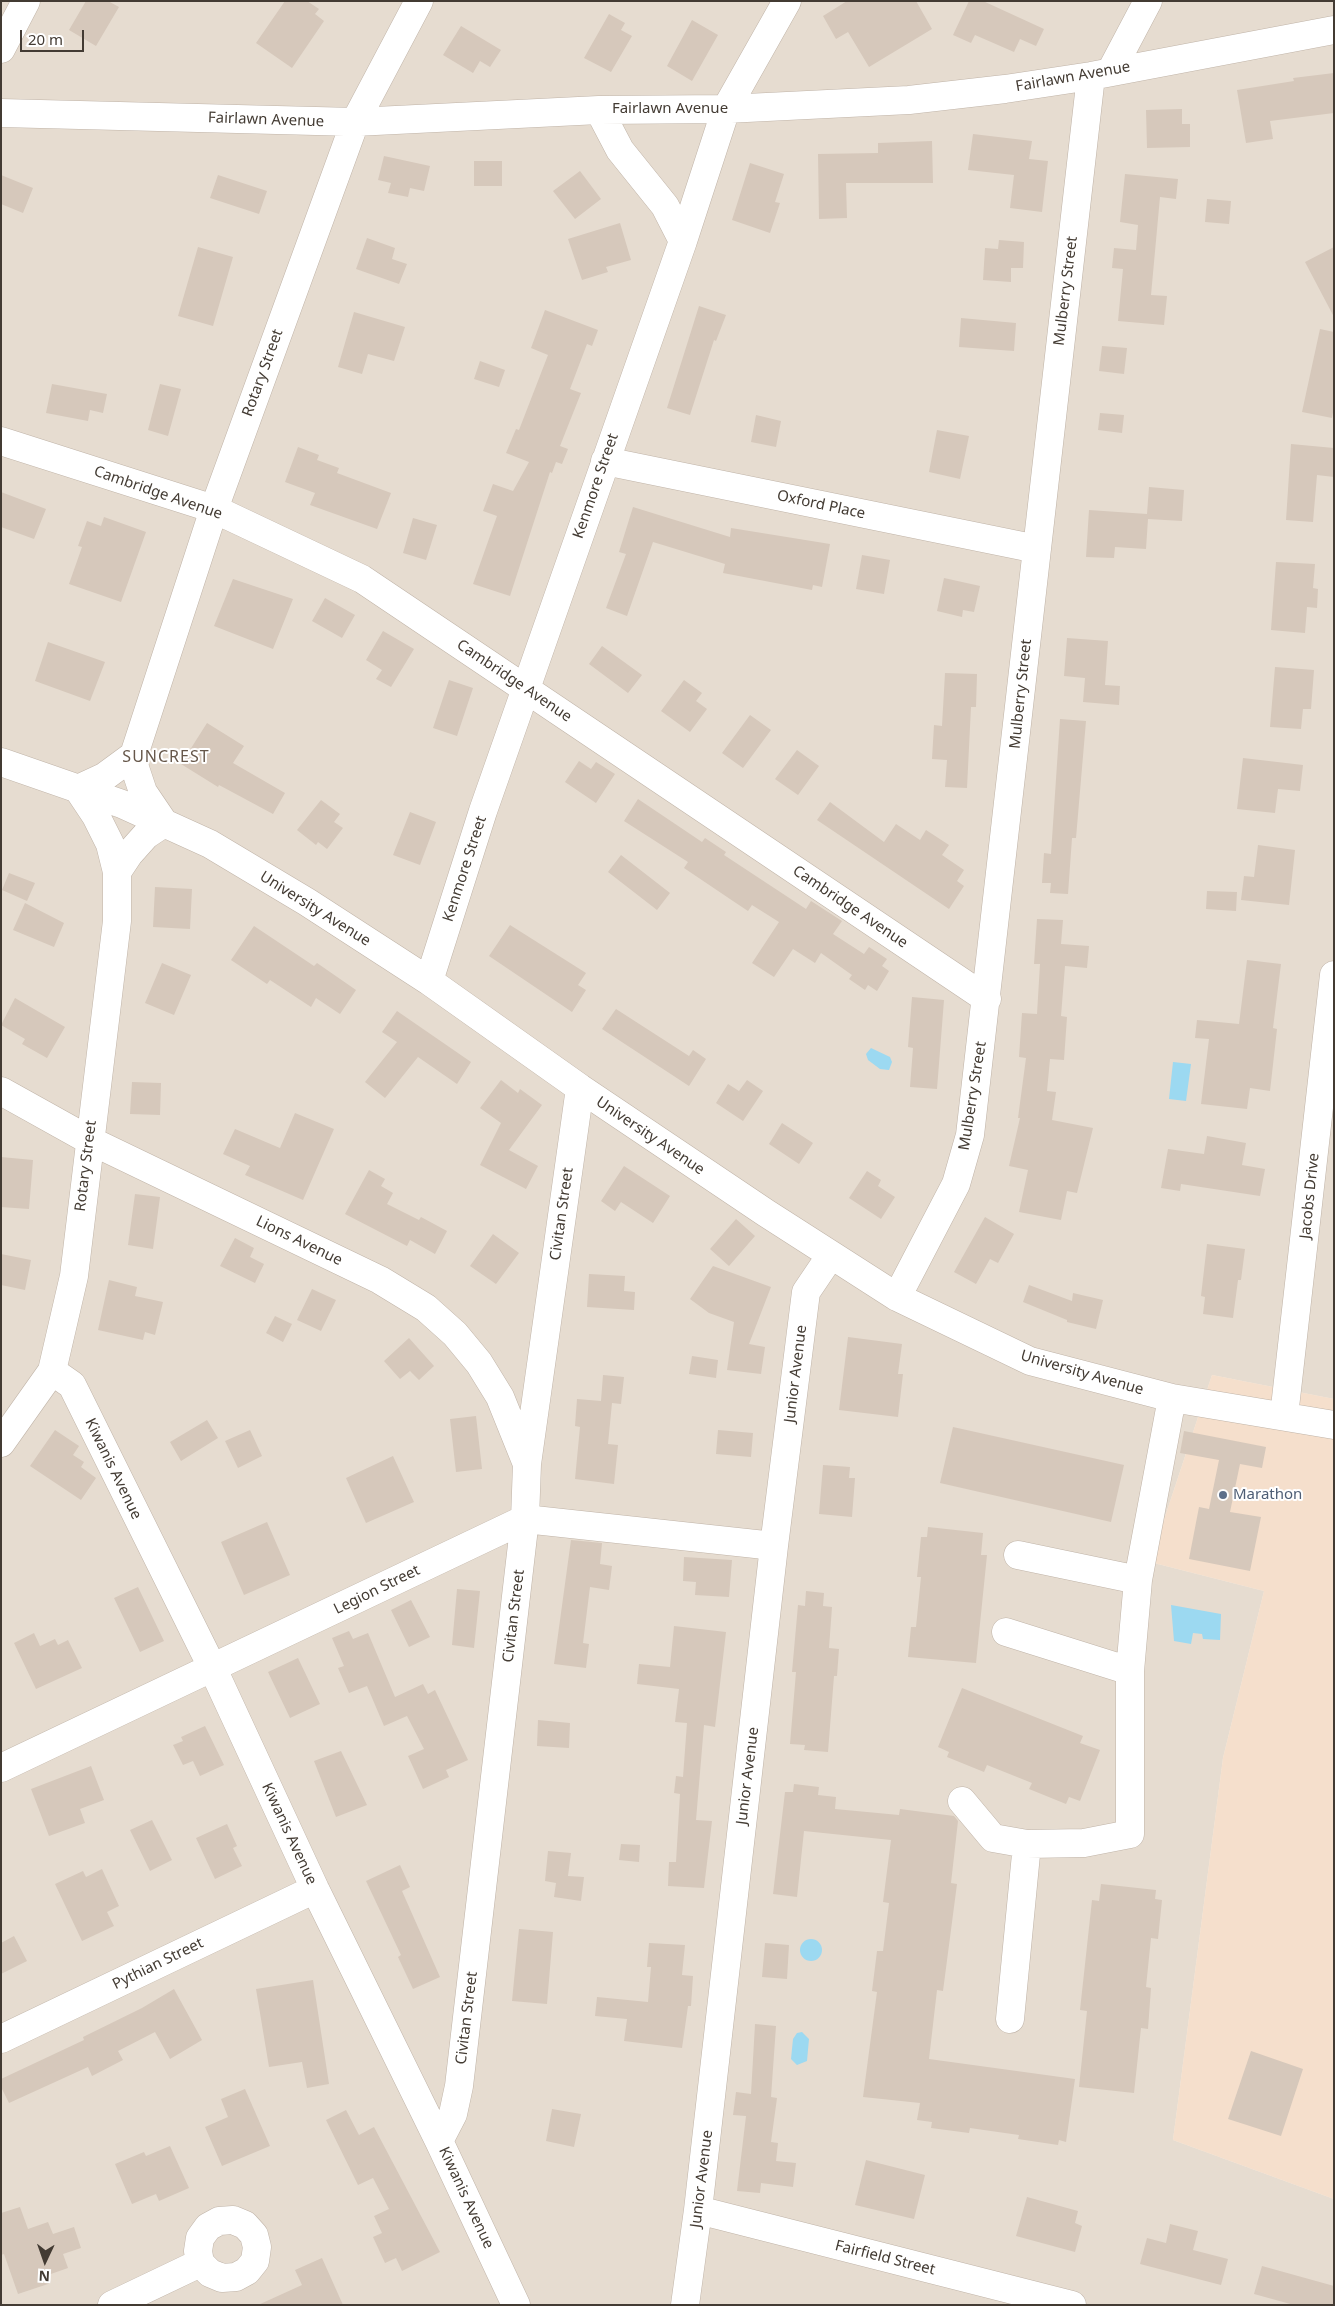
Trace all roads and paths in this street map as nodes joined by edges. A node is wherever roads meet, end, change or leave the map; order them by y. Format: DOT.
graph roads {
  1 [pos="26,1"];
  2 [pos="419,1"];
  3 [pos="787,1"];
  4 [pos="1148,1"];
  5 [pos="1334,30"];
  6 [pos="1,48"];
  7 [pos="1101,73"];
  8 [pos="726,109"];
  9 [pos="599,110"];
  10 [pos="1,112"];
  11 [pos="355,122"];
  12 [pos="683,241"];
  13 [pos="1,441"];
  14 [pos="605,461"];
  15 [pos="214,509"];
  16 [pos="1037,549"];
  17 [pos="526,689"];
  18 [pos="134,755"];
  19 [pos="1,762"];
  20 [pos="78,789"];
  21 [pos="164,823"];
  22 [pos="117,872"];
  23 [pos="1334,975"];
  24 [pos="429,981"];
  25 [pos="988,999"];
  26 [pos="580,1088"];
  27 [pos="1,1091"];
  28 [pos="89,1140"];
  29 [pos="831,1255"];
  30 [pos="897,1297"];
  31 [pos="52,1371"];
  32 [pos="539,1378"];
  33 [pos="493,1386"];
  34 [pos="1172,1398"];
  35 [pos="1284,1416"];
  36 [pos="1334,1425"];
  37 [pos="1,1443"];
  38 [pos="527,1464"];
  39 [pos="525,1519"];
  40 [pos="774,1546"];
  41 [pos="1018,1556"];
  42 [pos="1138,1580"];
  43 [pos="1006,1632"];
  44 [pos="213,1669"];
  45 [pos="1130,1671"];
  46 [pos="1,1768"];
  47 [pos="962,1801"];
  48 [pos="1027,1844"];
  49 [pos="314,1889"];
  50 [pos="1010,2019"];
  51 [pos="1,2039"];
  52 [pos="439,2141"];
  53 [pos="698,2210"];
  54 [pos="200,2263"];
  55 [pos="1020,2299"];
  56 [pos="112,2305"];
  57 [pos="516,2305"];
  58 [pos="685,2305"];
  59 [pos="1072,2305"];
  1 -- 6 [label="street"];
  2 -- 11 [label="street, Rotary Street"];
  3 -- 8 [label="street, Kenmore Street"];
  4 -- 7 [label="street, Mulberry Street"];
  5 -- 7 [label="street, Fairlawn Avenue"];
  7 -- 8 [label="street, Fairlawn Avenue"];
  7 -- 16 [label="street, Mulberry Street"];
  8 -- 9 [label="street, Fairlawn Avenue"];
  8 -- 12 [label="street, Kenmore Street"];
  9 -- 11 [label="street, Fairlawn Avenue"];
  9 -- 12 [label="street"];
  10 -- 11 [label="street, Fairlawn Avenue"];
  11 -- 15 [label="street, Rotary Street"];
  12 -- 14 [label="street, Kenmore Street"];
  13 -- 15 [label="street, Cambridge Avenue"];
  14 -- 16 [label="street, Oxford Place"];
  14 -- 17 [label="street, Kenmore Street"];
  15 -- 17 [label="street, Cambridge Avenue"];
  15 -- 18 [label="street, Rotary Street"];
  16 -- 25 [label="street, Mulberry Street"];
  17 -- 24 [label="street, Kenmore Street"];
  17 -- 25 [label="street, Cambridge Avenue"];
  18 -- 20 [label="street"];
  18 -- 21 [label="street, Rotary Street"];
  19 -- 20 [label="street, University Avenue"];
  20 -- 21 [label="street, University Avenue"];
  20 -- 22 [label="street, Rotary Street"];
  21 -- 22 [label="street"];
  21 -- 24 [label="street, University Avenue"];
  22 -- 28 [label="street, Rotary Street"];
  23 -- 35 [label="street, Jacobs Drive"];
  24 -- 26 [label="street, University Avenue"];
  25 -- 30 [label="street, Mulberry Street"];
  26 -- 29 [label="street, University Avenue"];
  26 -- 32 [label="street, Civitan Street"];
  27 -- 28 [label="street, Lions Avenue"];
  28 -- 31 [label="street, Rotary Street"];
  28 -- 33 [label="street, Lions Avenue"];
  29 -- 30 [label="street, University Avenue"];
  29 -- 40 [label="street, Junior Avenue"];
  30 -- 34 [label="street, University Avenue"];
  31 -- 37 [label="street, Rotary Street"];
  31 -- 44 [label="street, Kiwanis Avenue"];
  32 -- 33 [label="street"];
  32 -- 38 [label="street, Civitan Street"];
  33 -- 38 [label="street, Lions Avenue"];
  34 -- 35 [label="street, University Avenue"];
  34 -- 42 [label="street"];
  35 -- 36 [label="street, University Avenue"];
  38 -- 39 [label="street, Civitan Street"];
  39 -- 40 [label="street"];
  39 -- 44 [label="street, Legion Street"];
  39 -- 52 [label="street, Civitan Street"];
  40 -- 53 [label="street, Junior Avenue"];
  41 -- 42 [label="street"];
  42 -- 45 [label="street"];
  43 -- 45 [label="street"];
  44 -- 46 [label="street, Legion Street"];
  44 -- 49 [label="street, Kiwanis Avenue"];
  45 -- 48 [label="street"];
  47 -- 48 [label="street"];
  48 -- 50 [label="street"];
  49 -- 51 [label="street, Pythian Street"];
  49 -- 52 [label="street, Kiwanis Avenue"];
  52 -- 57 [label="street, Kiwanis Avenue"];
  53 -- 55 [label="street, Fairfield Street"];
  53 -- 58 [label="street, Junior Avenue"];
  54 -- 56 [label="street"];
  55 -- 59 [label="street, Fairfield Street"];
}
